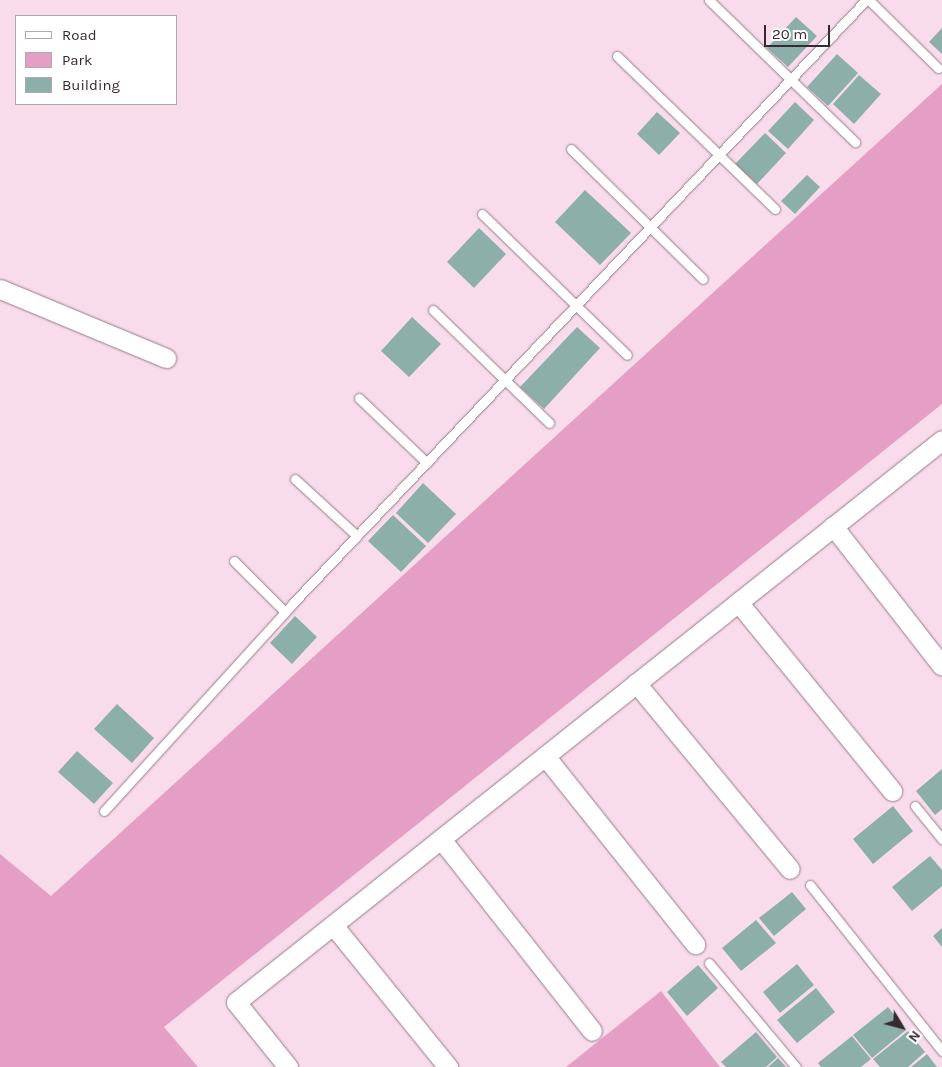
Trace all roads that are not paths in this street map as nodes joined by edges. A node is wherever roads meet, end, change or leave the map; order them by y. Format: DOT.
graph roads {
  1 [pos="709,0"];
  2 [pos="867,0"];
  3 [pos="617,56"];
  4 [pos="938,68"];
  5 [pos="790,81"];
  6 [pos="855,142"];
  7 [pos="571,149"];
  8 [pos="719,154"];
  9 [pos="775,209"];
  10 [pos="482,214"];
  11 [pos="651,229"];
  12 [pos="703,279"];
  13 [pos="0,288"];
  14 [pos="576,308"];
  15 [pos="434,310"];
  16 [pos="627,355"];
  17 [pos="166,358"];
  18 [pos="505,382"];
  19 [pos="359,398"];
  20 [pos="549,423"];
  21 [pos="942,440"];
  22 [pos="427,463"];
  23 [pos="295,479"];
  24 [pos="833,526"];
  25 [pos="357,536"];
  26 [pos="234,561"];
  27 [pos="738,602"];
  28 [pos="285,612"];
  29 [pos="942,666"];
  30 [pos="636,684"];
  31 [pos="545,756"];
  32 [pos="892,790"];
  33 [pos="915,806"];
  34 [pos="104,811"];
  35 [pos="440,839"];
  36 [pos="942,839"];
  37 [pos="790,869"];
  38 [pos="810,885"];
  39 [pos="333,925"];
  40 [pos="695,944"];
  41 [pos="709,963"];
  42 [pos="592,1031"];
  43 [pos="942,1052"];
  44 [pos="288,1067"];
  45 [pos="448,1067"];
  46 [pos="796,1067"];
  1 -- 5 [label="lane"];
  2 -- 4 [label="lane"];
  2 -- 5 [label="lane"];
  3 -- 8 [label="lane"];
  5 -- 6 [label="lane"];
  5 -- 8 [label="lane"];
  7 -- 11 [label="lane"];
  8 -- 9 [label="lane"];
  8 -- 11 [label="lane"];
  10 -- 14 [label="lane"];
  11 -- 12 [label="lane"];
  11 -- 14 [label="lane"];
  13 -- 17 [label="street"];
  14 -- 16 [label="lane"];
  14 -- 18 [label="lane"];
  15 -- 18 [label="lane"];
  18 -- 20 [label="lane"];
  18 -- 22 [label="lane"];
  19 -- 22 [label="lane"];
  21 -- 24 [label="street"];
  22 -- 25 [label="lane"];
  23 -- 25 [label="lane"];
  24 -- 27 [label="street"];
  24 -- 29 [label="street"];
  25 -- 28 [label="lane"];
  26 -- 28 [label="lane"];
  27 -- 30 [label="street"];
  27 -- 32 [label="street"];
  28 -- 34 [label="lane"];
  30 -- 31 [label="street"];
  30 -- 37 [label="street"];
  31 -- 35 [label="street"];
  31 -- 40 [label="street"];
  33 -- 36 [label="lane"];
  35 -- 39 [label="street"];
  35 -- 42 [label="street"];
  38 -- 43 [label="lane"];
  39 -- 44 [label="street"];
  39 -- 45 [label="street"];
  41 -- 46 [label="lane"];
}
